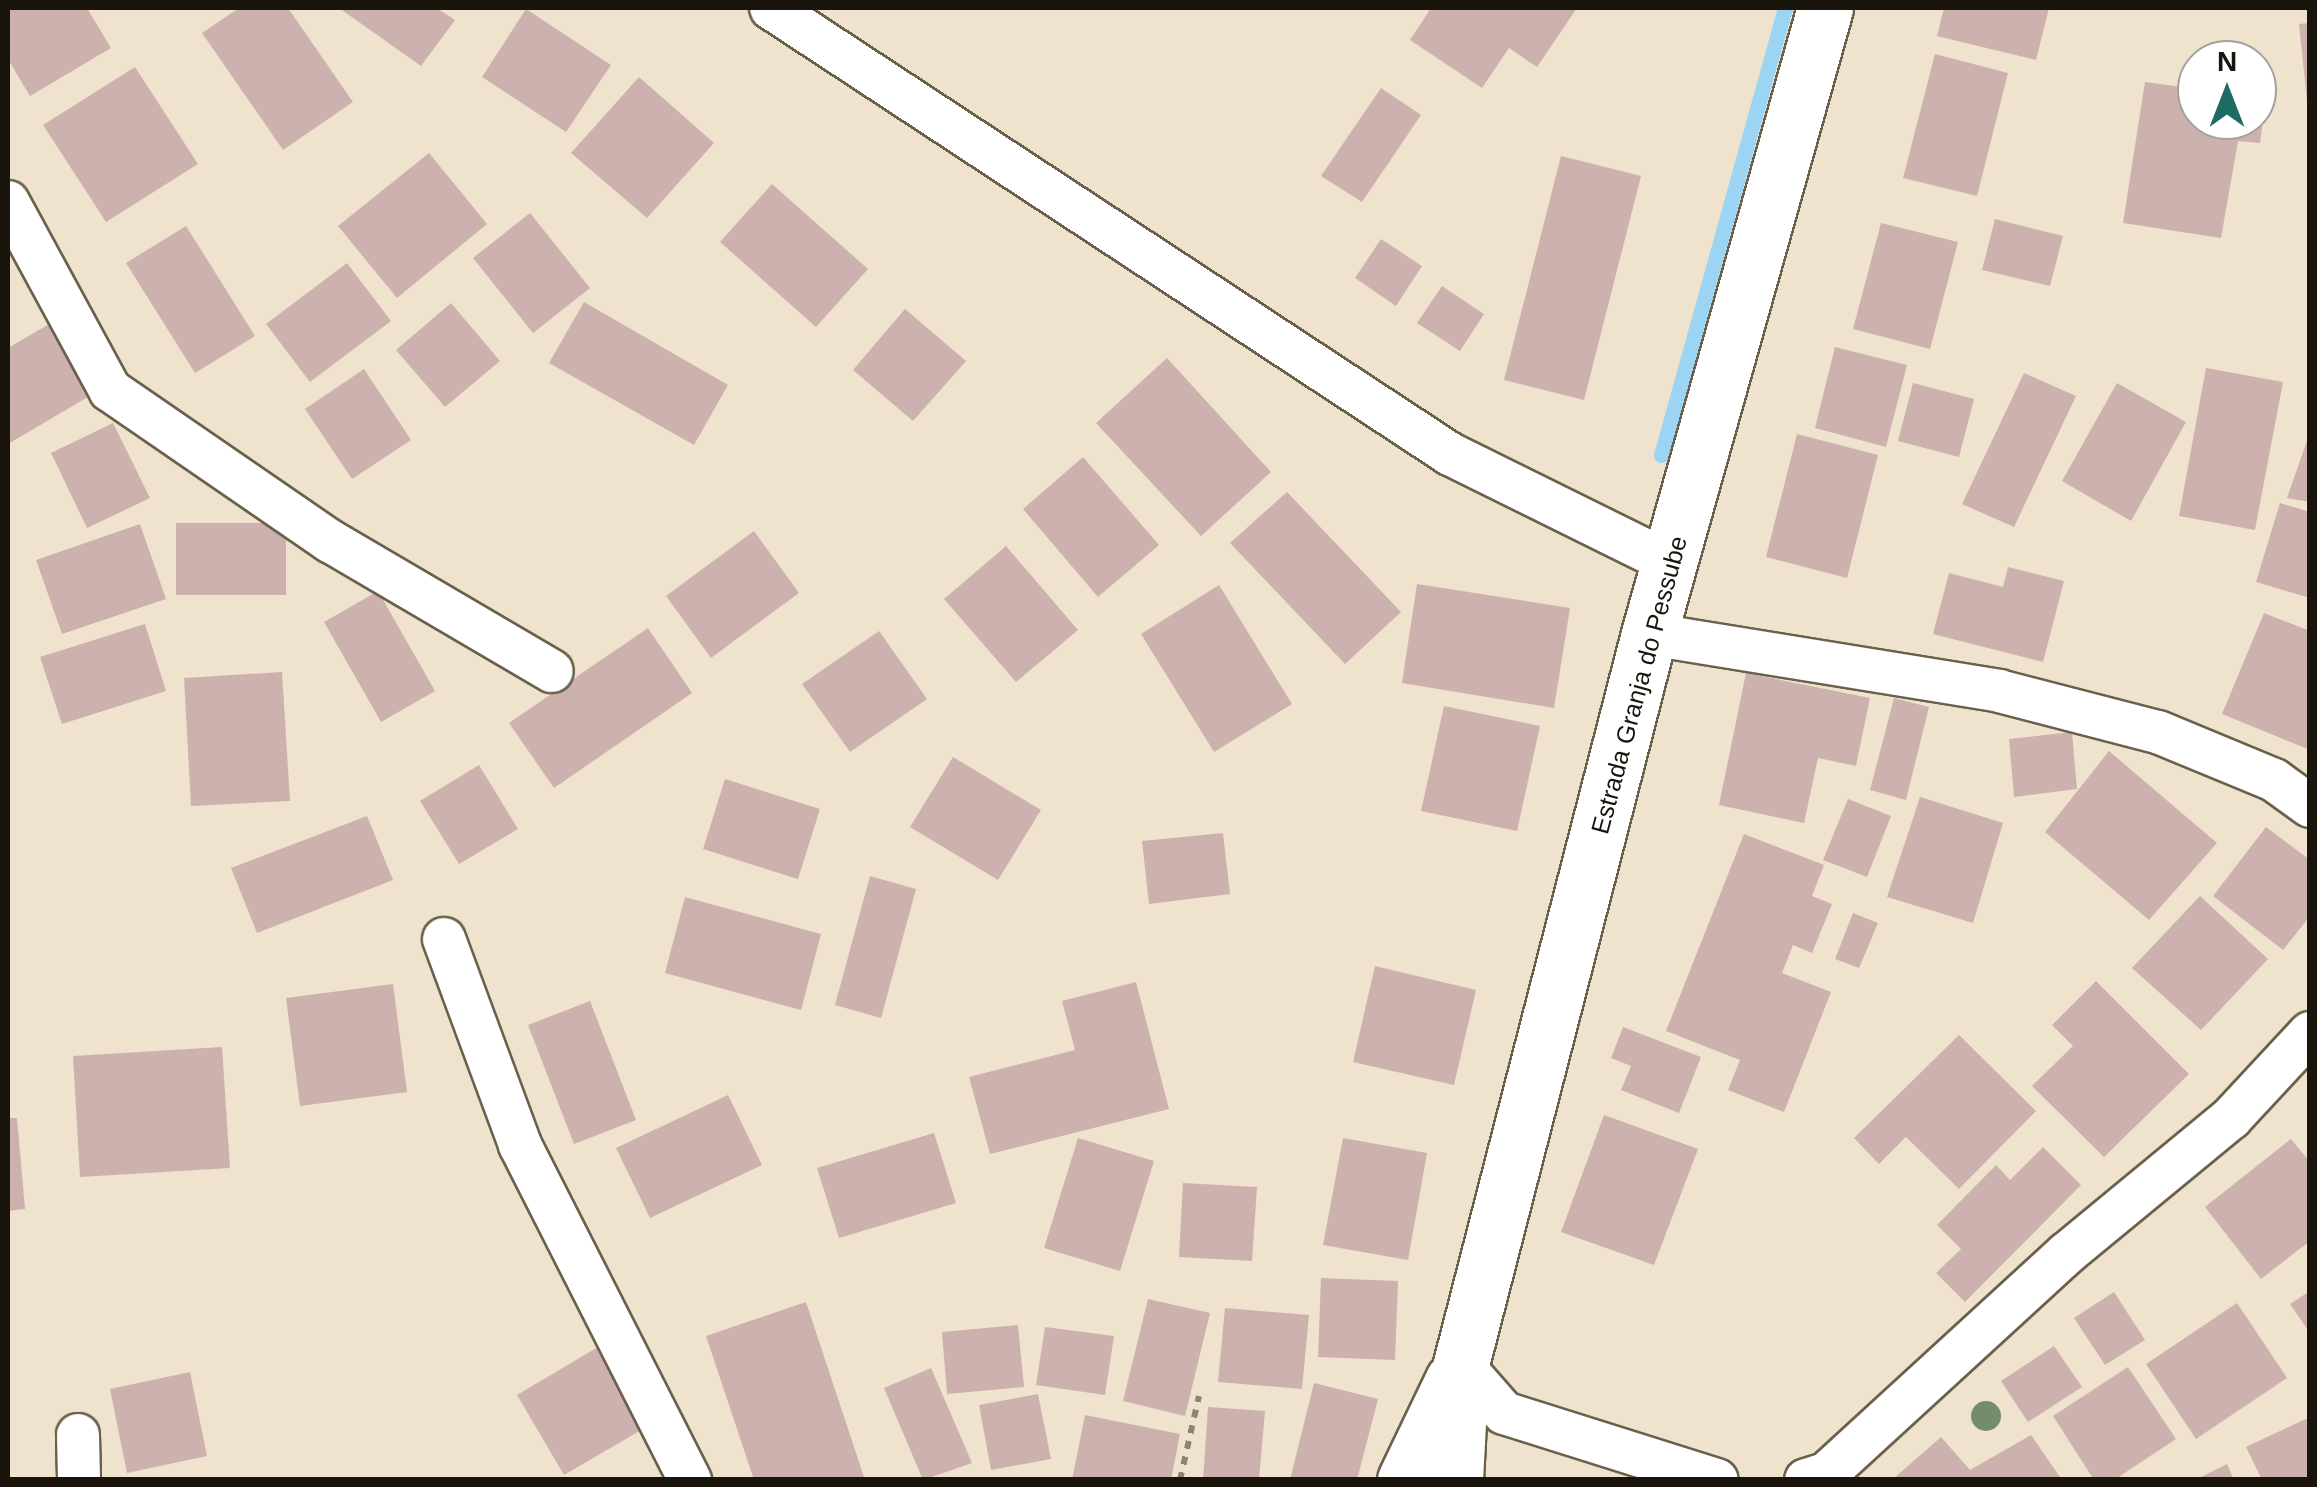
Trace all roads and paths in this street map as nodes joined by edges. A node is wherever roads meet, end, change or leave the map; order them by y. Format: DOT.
graph roads {
  1 [pos="771,8"];
  2 [pos="1826,8"];
  3 [pos="8,202"];
  4 [pos="1673,564"];
  5 [pos="1650,634"];
  6 [pos="552,671"];
  7 [pos="2310,806"];
  8 [pos="444,939"];
  9 [pos="2310,1034"];
  10 [pos="1462,1364"];
  11 [pos="1199,1396"];
  12 [pos="78,1435"];
  13 [pos="79,1480"];
  14 [pos="690,1480"];
  15 [pos="1180,1480"];
  16 [pos="1405,1480"];
  17 [pos="1455,1480"];
  18 [pos="1717,1480"];
  19 [pos="1806,1480"];
  1 -- 4 [label="street"];
  2 -- 4 [label="main road, Estrada Granja do Pessube"];
  3 -- 6 [label="street"];
  4 -- 5 [label="main road, Estrada Granja do Pessube"];
  5 -- 7 [label="street"];
  5 -- 10 [label="main road, Estrada Granja do Pessube"];
  8 -- 14 [label="street"];
  9 -- 19 [label="street"];
  10 -- 16 [label="main road, Estrada Granja do Pessube"];
  10 -- 17 [label="main road, Estrada Granja do Pessube"];
  10 -- 18 [label="street"];
  11 -- 15 [label="path"];
  12 -- 13 [label="street"];
}
